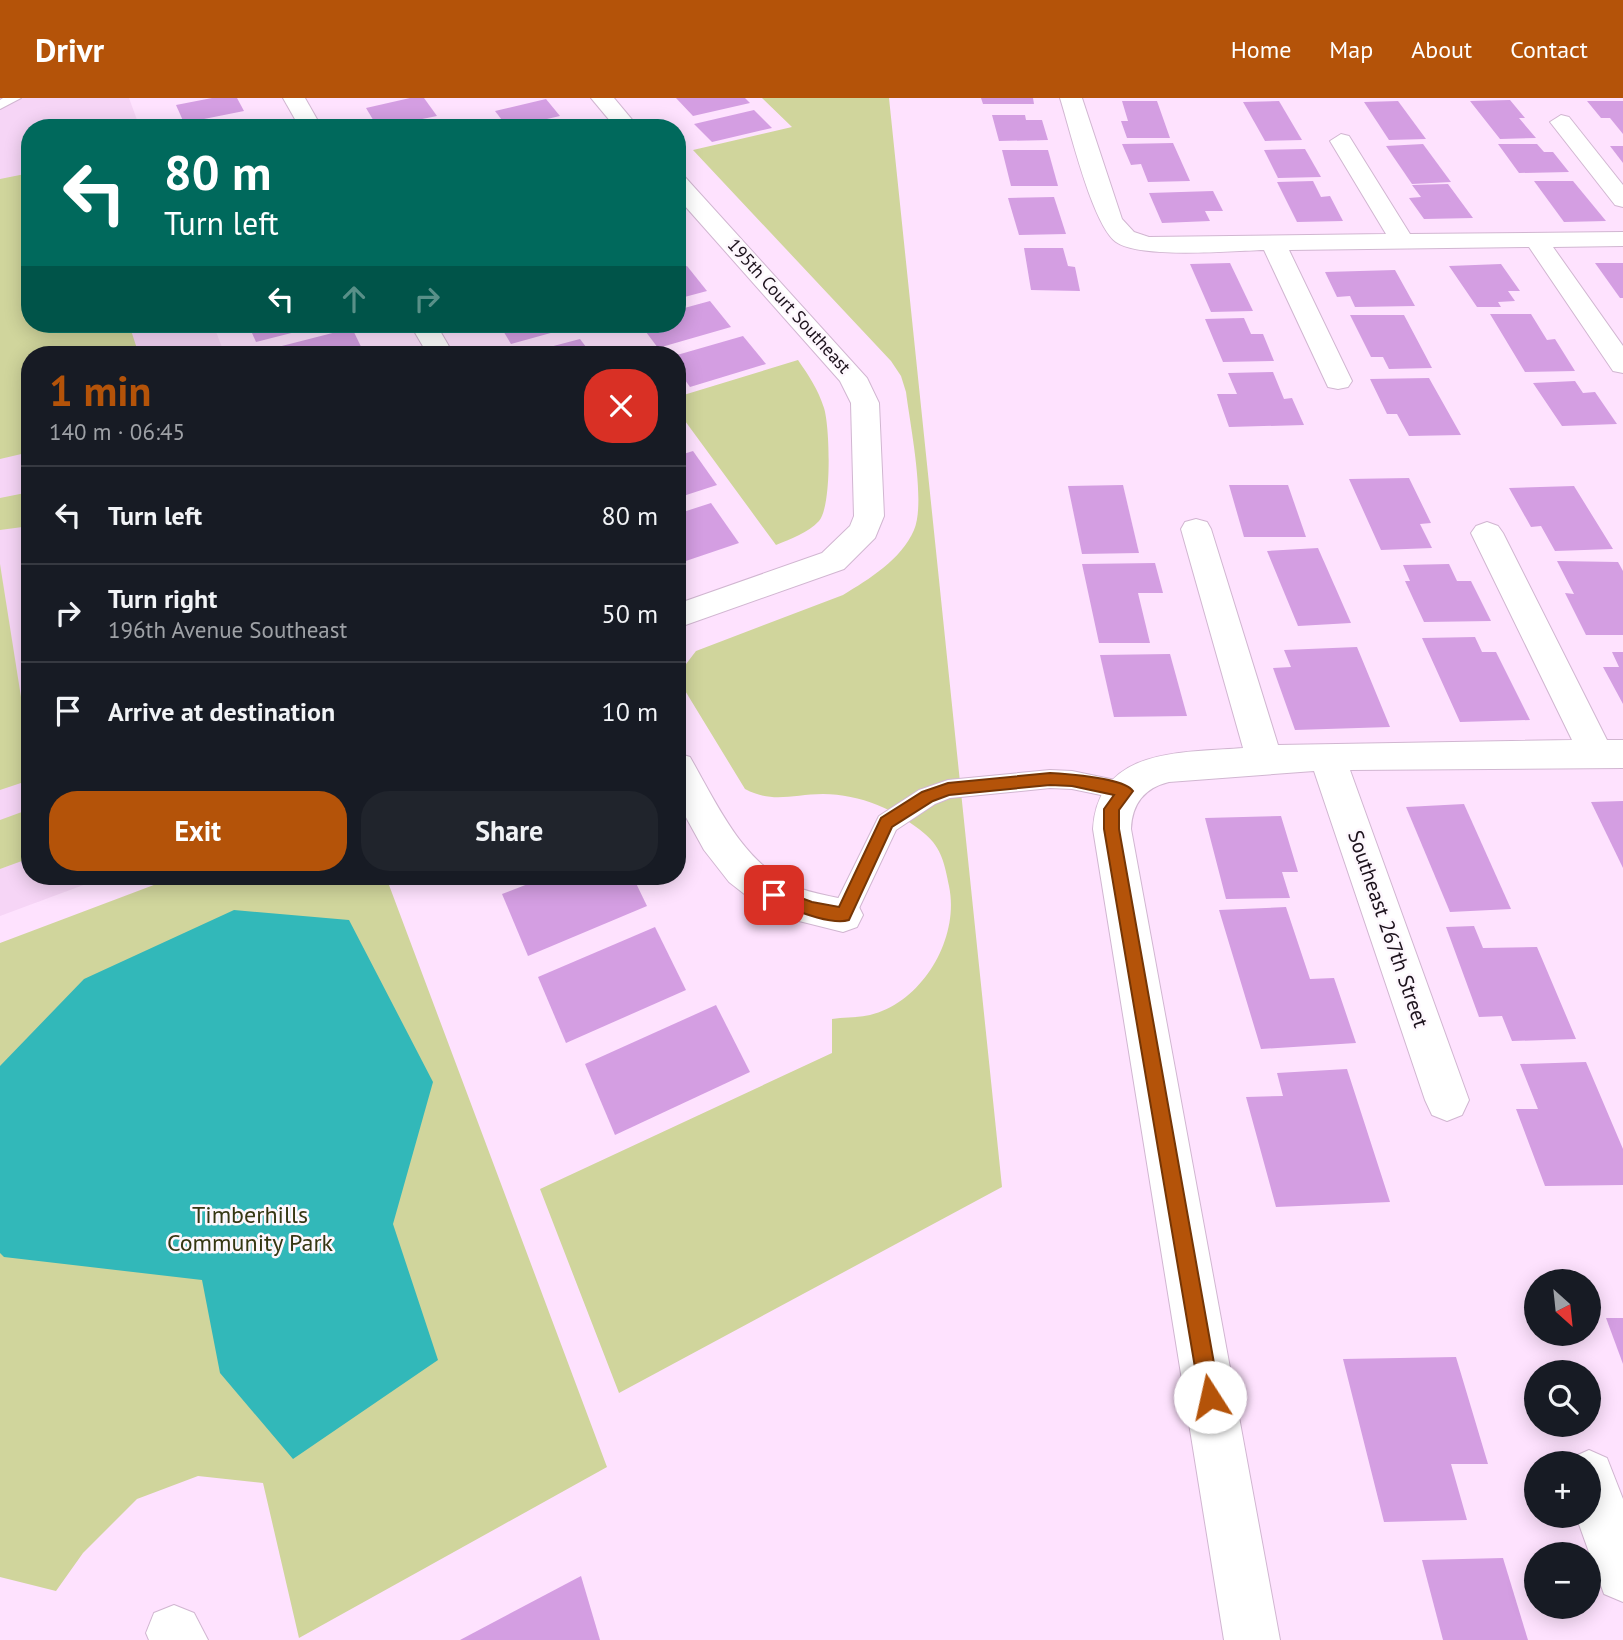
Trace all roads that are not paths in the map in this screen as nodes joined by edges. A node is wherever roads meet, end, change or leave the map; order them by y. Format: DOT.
graph roads {
  1 [pos="14,98"];
  2 [pos="602,98"];
  3 [pos="1071,98"];
  4 [pos="297,99"];
  5 [pos="0,104"];
  6 [pos="307,119"];
  7 [pos="620,119"];
  8 [pos="1561,122"];
  9 [pos="1341,141"];
  10 [pos="686,192"];
  11 [pos="1623,200"];
  12 [pos="1623,239"];
  13 [pos="1536,240"];
  14 [pos="1403,242"];
  15 [pos="1275,244"];
  16 [pos="1623,365"];
  17 [pos="1338,381"];
  18 [pos="1196,529"];
  19 [pos="1486,533"];
  20 [pos="686,613"];
  21 [pos="1610,755"];
  22 [pos="1328,758"];
  23 [pos="1264,759"];
  24 [pos="686,782"];
  25 [pos="1125,791"];
  26 [pos="843,915"];
  27 [pos="1447,1100"];
  28 [pos="1601,1511"];
  29 [pos="1623,1575"];
  30 [pos="1252,1640"];
  1 -- 5 [label="lane"];
  2 -- 7 [label="street"];
  3 -- 15 [label="street"];
  4 -- 6 [label="street"];
  8 -- 11 [label="street"];
  9 -- 14 [label="street"];
  10 -- 20 [label="street, 195th Court Southeast"];
  12 -- 13 [label="street"];
  13 -- 14 [label="street"];
  13 -- 16 [label="street"];
  14 -- 15 [label="street"];
  15 -- 17 [label="street"];
  18 -- 23 [label="street"];
  19 -- 21 [label="street"];
  21 -- 22 [label="street"];
  22 -- 23 [label="street"];
  22 -- 27 [label="street, Southeast 267th Street"];
  23 -- 25 [label="street"];
  24 -- 26 [label="street"];
  25 -- 26 [label="lane"];
  25 -- 30 [label="street"];
  28 -- 29 [label="street"];
}
